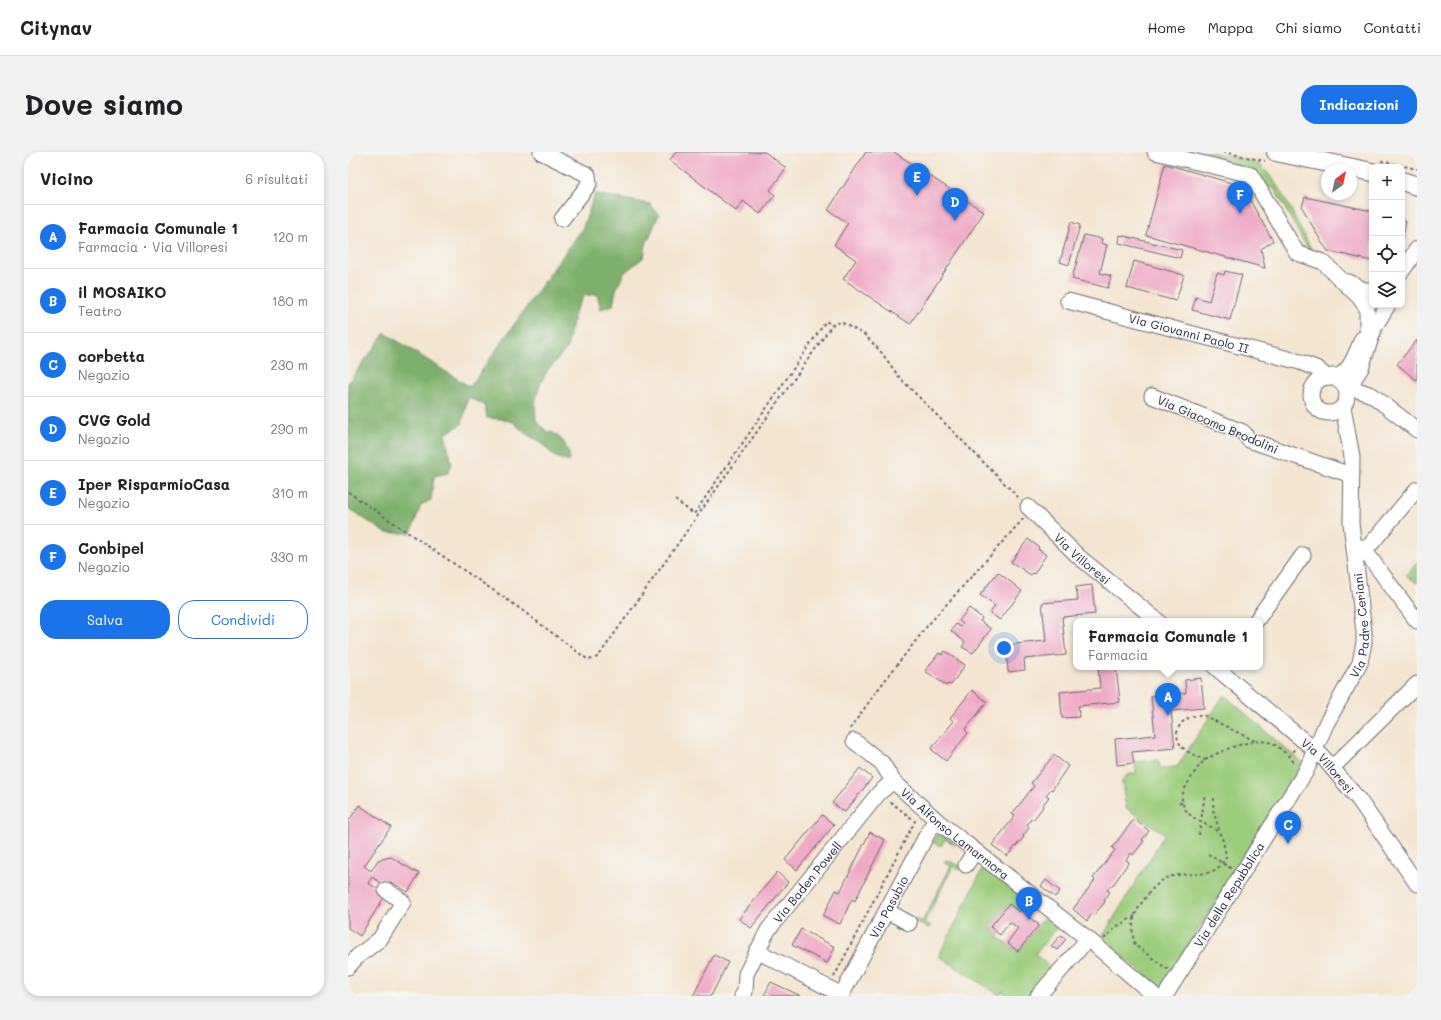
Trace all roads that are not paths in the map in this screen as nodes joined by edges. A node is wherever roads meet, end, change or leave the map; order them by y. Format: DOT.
graph roads {
  1 [pos="1155,152"];
  2 [pos="1276,152"];
  3 [pos="544,154"];
  4 [pos="1369,171"];
  5 [pos="1405,175"];
  6 [pos="1417,177"];
  7 [pos="1405,182"];
  8 [pos="1417,186"];
  9 [pos="562,219"];
  10 [pos="1417,249"];
  11 [pos="1417,263"];
  12 [pos="1405,267"];
  13 [pos="1339,277"];
  14 [pos="1405,279"];
  15 [pos="1369,290"];
  16 [pos="1068,301"];
  17 [pos="1380,308"];
  18 [pos="1386,308"];
  19 [pos="1367,330"];
  20 [pos="1360,370"];
  21 [pos="1324,379"];
  22 [pos="1346,394"];
  23 [pos="1370,394"];
  24 [pos="1152,396"];
  25 [pos="1323,413"];
  26 [pos="1417,430"];
  27 [pos="1351,471"];
  28 [pos="1417,489"];
  29 [pos="1030,508"];
  30 [pos="1360,548"];
  31 [pos="1303,555"];
  32 [pos="1154,618"];
  33 [pos="1258,618"];
  34 [pos="1417,621"];
  35 [pos="1222,670"];
  36 [pos="1417,684"];
  37 [pos="854,741"];
  38 [pos="1316,750"];
  39 [pos="1332,767"];
  40 [pos="893,781"];
  41 [pos="941,824"];
  42 [pos="975,851"];
  43 [pos="966,865"];
  44 [pos="1417,884"];
  45 [pos="386,890"];
  46 [pos="887,912"];
  47 [pos="909,923"];
  48 [pos="1092,943"];
  49 [pos="757,951"];
  50 [pos="348,967"];
  51 [pos="742,996"];
  52 [pos="842,996"];
  53 [pos="1038,996"];
  54 [pos="1155,996"];
  55 [pos="1165,996"];
  1 -- 13 [label="street"];
  2 -- 4 [label="main road"];
  3 -- 9 [label="street"];
  5 -- 6 [label="main road"];
  7 -- 8 [label="main road"];
  10 -- 12 [label="street"];
  11 -- 14 [label="street"];
  13 -- 15 [label="street"];
  13 -- 19 [label="street"];
  16 -- 21 [label="street, Via Giovanni Paolo II"];
  17 -- 19 [label="street"];
  18 -- 20 [label="street"];
  19 -- 21 [label="street"];
  20 -- 22 [label="street"];
  20 -- 23 [label="street"];
  21 -- 22 [label="street"];
  21 -- 25 [label="street"];
  22 -- 23 [label="street"];
  22 -- 25 [label="street"];
  22 -- 27 [label="street, Via Padre Ceriani"];
  23 -- 26 [label="street"];
  24 -- 27 [label="street, Via Giacomo Brodolini"];
  25 -- 27 [label="street, Via Padre Ceriani"];
  27 -- 30 [label="street, Via Padre Ceriani"];
  28 -- 30 [label="street"];
  29 -- 32 [label="street, Via Villoresi"];
  30 -- 34 [label="street"];
  30 -- 38 [label="street, Via Padre Ceriani"];
  31 -- 33 [label="street"];
  35 -- 38 [label="street, Via Villoresi"];
  36 -- 39 [label="street"];
  37 -- 40 [label="street, Via Alfonso Lamarmora"];
  38 -- 39 [label="street, Via Villoresi"];
  38 -- 55 [label="street, Via della Repubblica"];
  39 -- 44 [label="street, Via Villoresi"];
  40 -- 41 [label="street, Via Alfonso Lamarmora"];
  40 -- 49 [label="street, Via Baden Powell"];
  41 -- 42 [label="street, Via Alfonso Lamarmora"];
  41 -- 46 [label="street, Via Pasubio"];
  42 -- 43 [label="street"];
  42 -- 48 [label="street, Via Alfonso Lamarmora"];
  45 -- 50 [label="street"];
  46 -- 47 [label="street"];
  46 -- 52 [label="street, Via Pasubio"];
  48 -- 53 [label="street"];
  48 -- 54 [label="street, Via Alfonso Lamarmora"];
  49 -- 51 [label="street, Via Baden Powell"];
  49 -- 52 [label="street"];
}
